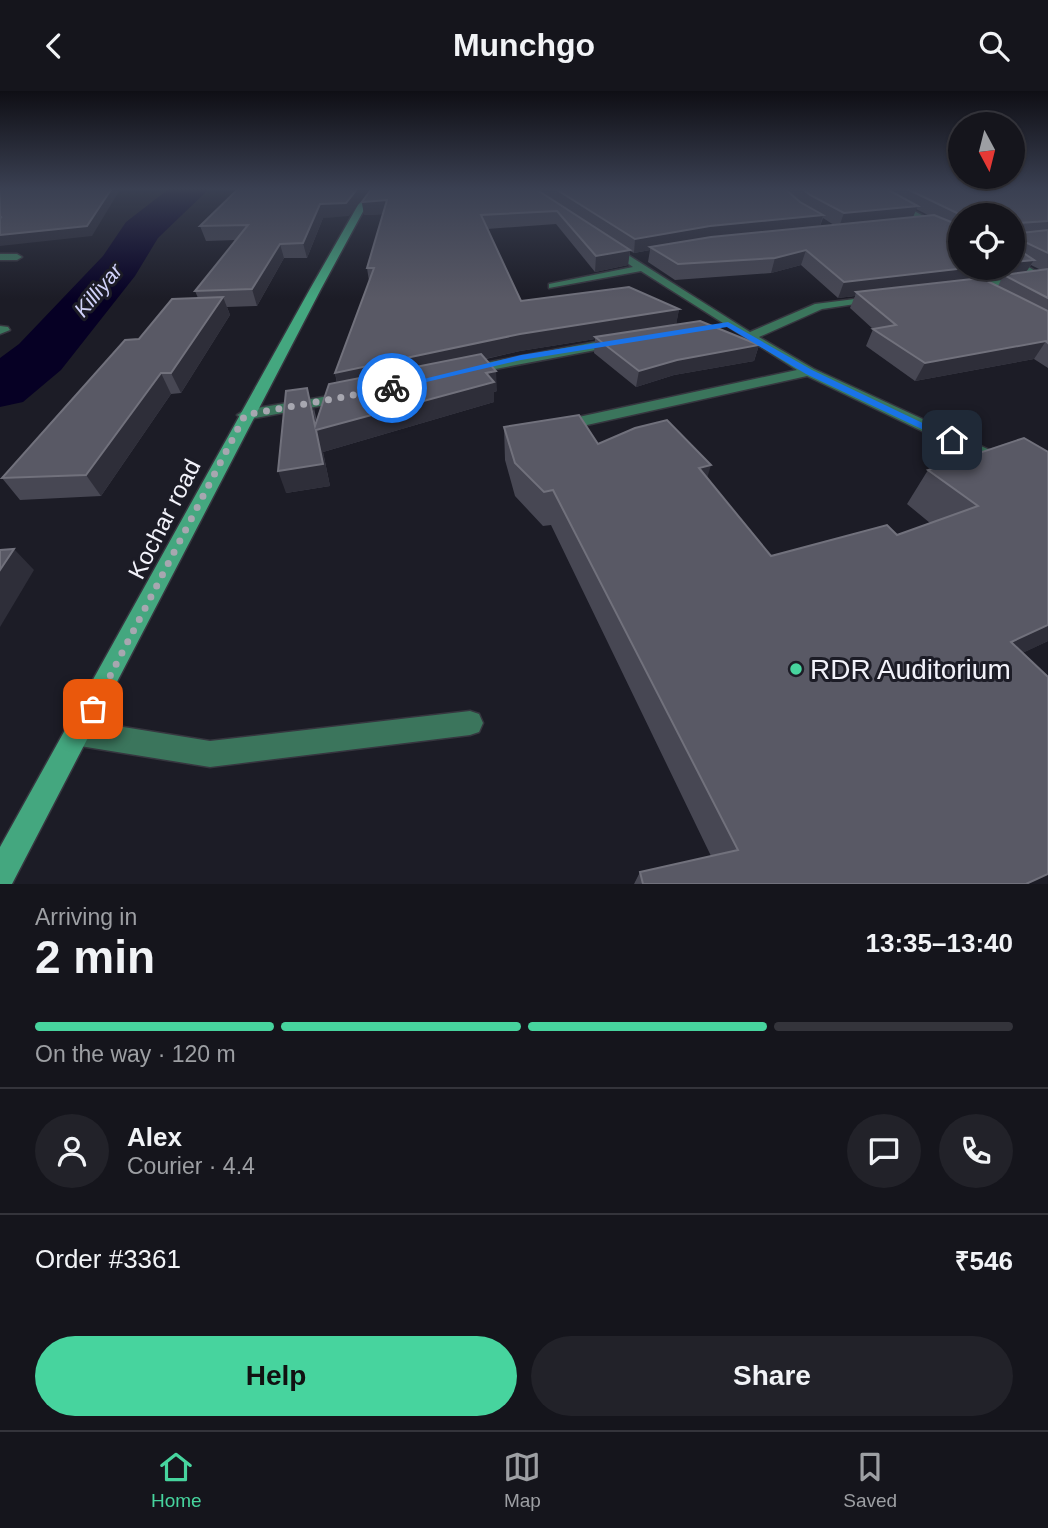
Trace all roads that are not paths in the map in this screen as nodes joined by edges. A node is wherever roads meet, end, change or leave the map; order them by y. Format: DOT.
graph roads {
  1 [pos="351,225"];
  2 [pos="913,225"];
  3 [pos="904,226"];
  4 [pos="593,236"];
  5 [pos="0,257"];
  6 [pos="17,257"];
  7 [pos="638,262"];
  8 [pos="1025,268"];
  9 [pos="553,286"];
  10 [pos="883,297"];
  11 [pos="996,299"];
  12 [pos="728,324"];
  13 [pos="702,328"];
  14 [pos="752,336"];
  15 [pos="637,339"];
  16 [pos="809,372"];
  17 [pos="457,373"];
  18 [pos="359,395"];
  19 [pos="245,415"];
  20 [pos="548,429"];
  21 [pos="1010,467"];
  22 [pos="470,723"];
  23 [pos="80,733"];
  24 [pos="0,876"];
  1 -- 19 [label="street, Kochar road"];
  2 -- 3 [label="street"];
  4 -- 7 [label="street"];
  5 -- 6 [label="street"];
  7 -- 9 [label="street"];
  7 -- 12 [label="street"];
  8 -- 11 [label="street"];
  10 -- 14 [label="street"];
  12 -- 13 [label="street"];
  12 -- 14 [label="street"];
  14 -- 16 [label="street"];
  15 -- 17 [label="street"];
  16 -- 20 [label="street"];
  16 -- 21 [label="street"];
  18 -- 19 [label="street"];
  19 -- 23 [label="street, Kochar road"];
  22 -- 23 [label="street"];
  23 -- 24 [label="street, Kochar road"];
}
